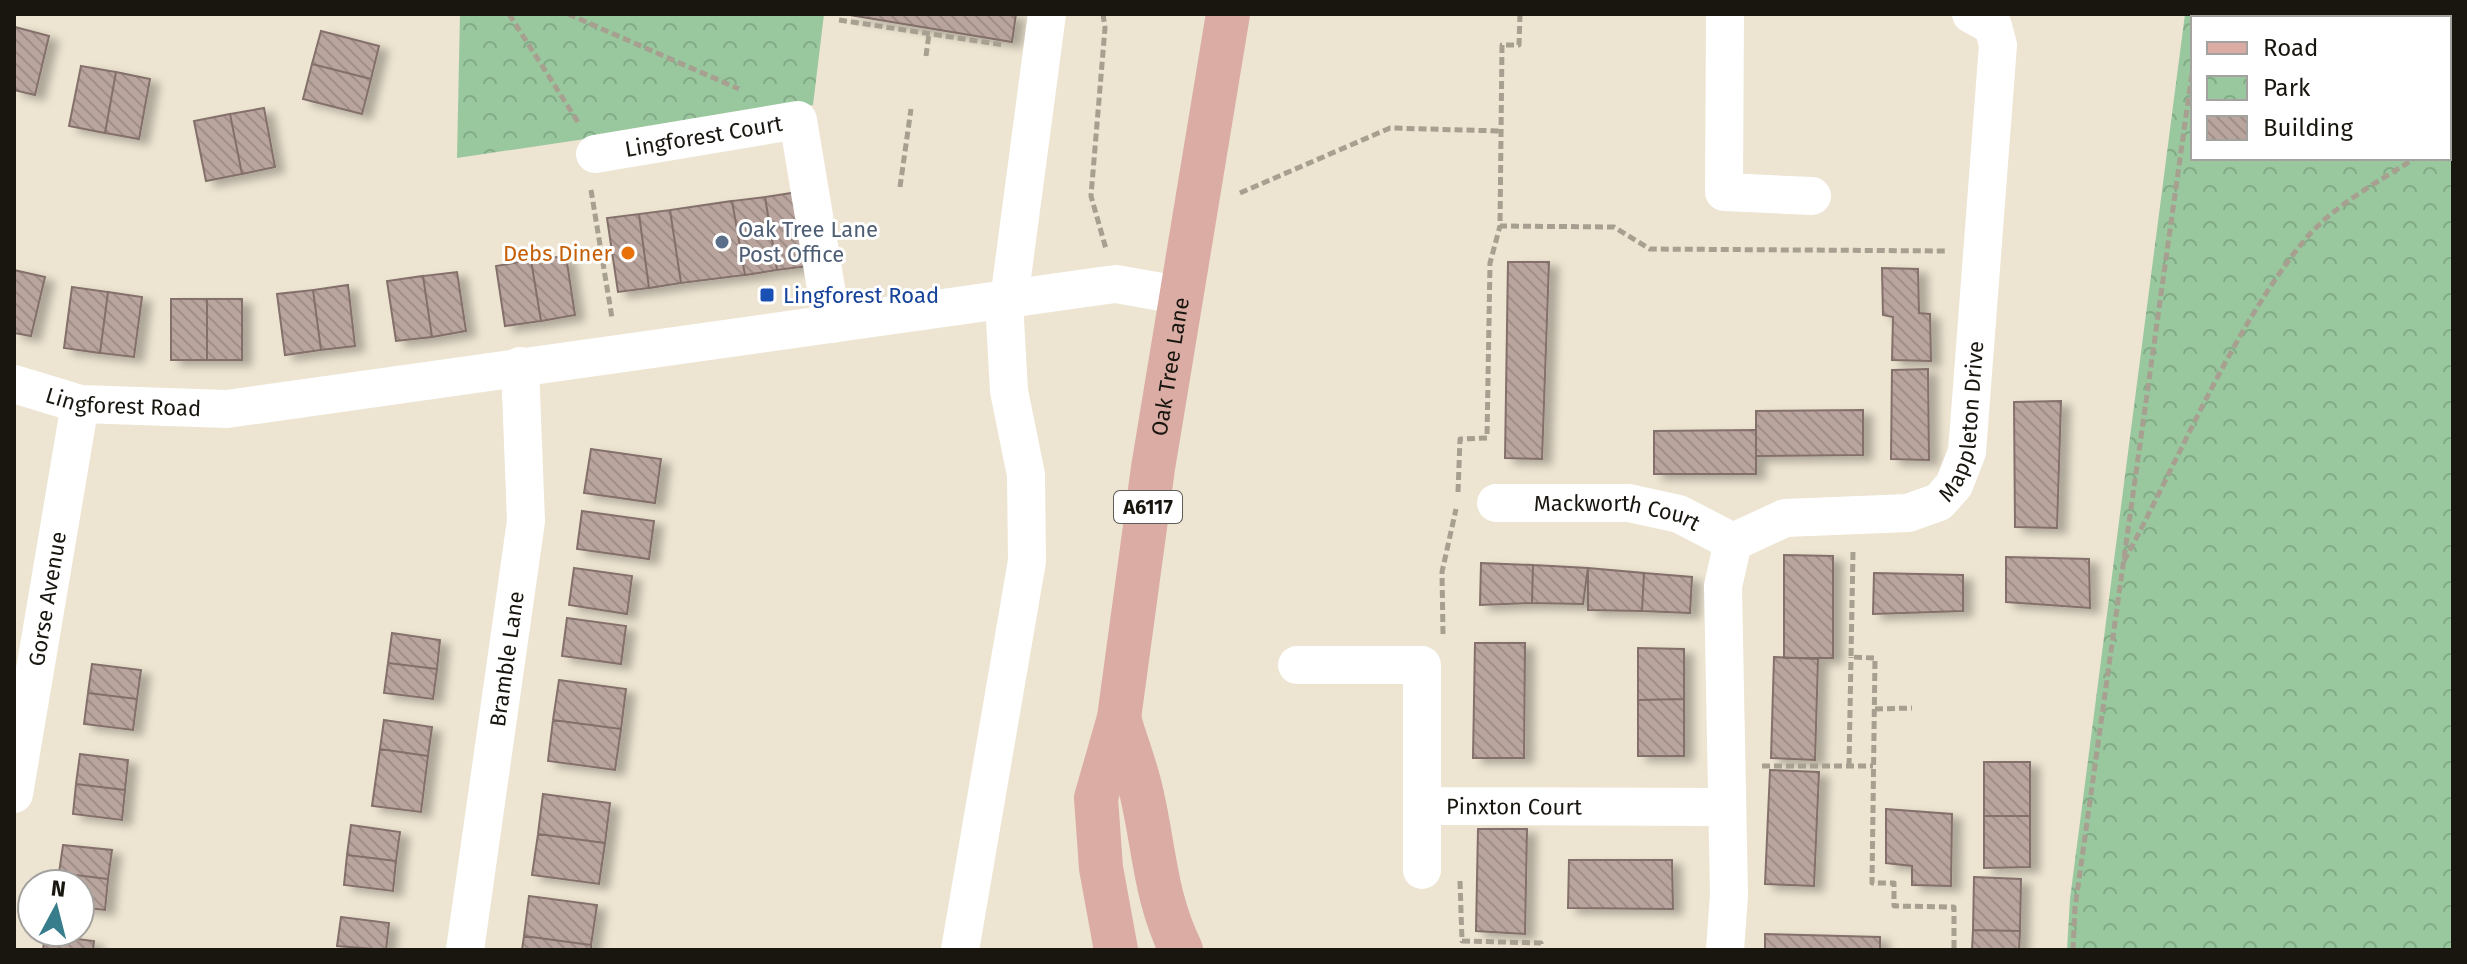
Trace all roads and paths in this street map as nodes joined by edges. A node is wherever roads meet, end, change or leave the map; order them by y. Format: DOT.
graph roads {
  1 [pos="568,14"];
  2 [pos="1047,14"];
  3 [pos="1103,14"];
  4 [pos="1228,14"];
  5 [pos="1520,14"];
  6 [pos="1725,14"];
  7 [pos="1971,14"];
  8 [pos="839,20"];
  9 [pos="929,33"];
  10 [pos="1042,51"];
  11 [pos="926,56"];
  12 [pos="2191,80"];
  13 [pos="742,90"];
  14 [pos="911,109"];
  15 [pos="1501,131"];
  16 [pos="595,154"];
  17 [pos="2412,160"];
  18 [pos="900,187"];
  19 [pos="1201,190"];
  20 [pos="1812,196"];
  21 [pos="1500,226"];
  22 [pos="1982,252"];
  23 [pos="1116,284"];
  24 [pos="1184,296"];
  25 [pos="1007,301"];
  26 [pos="832,324"];
  27 [pos="520,366"];
  28 [pos="14,384"];
  29 [pos="80,404"];
  30 [pos="1496,503"];
  31 [pos="1853,515"];
  32 [pos="1733,542"];
  33 [pos="2121,567"];
  34 [pos="1851,657"];
  35 [pos="1297,665"];
  36 [pos="1422,665"];
  37 [pos="1912,708"];
  38 [pos="1875,709"];
  39 [pos="1119,718"];
  40 [pos="1726,766"];
  41 [pos="1849,766"];
  42 [pos="1873,766"];
  43 [pos="14,794"];
  44 [pos="1422,806"];
  45 [pos="1727,807"];
  46 [pos="1422,870"];
  47 [pos="465,950"];
  48 [pos="960,950"];
  49 [pos="1116,950"];
  50 [pos="1181,950"];
  51 [pos="1541,950"];
  52 [pos="1725,950"];
  53 [pos="1954,950"];
  54 [pos="2073,950"];
  1 -- 13 [label="path"];
  2 -- 10 [label="street"];
  3 -- 23 [label="path"];
  4 -- 19 [label="main road, Oak Tree Lane / A6117"];
  5 -- 15 [label="path"];
  6 -- 20 [label="street"];
  7 -- 22 [label="street, Mappleton Drive"];
  8 -- 9 [label="path"];
  9 -- 10 [label="path"];
  9 -- 11 [label="path"];
  10 -- 25 [label="street"];
  12 -- 33 [label="path"];
  14 -- 18 [label="path"];
  15 -- 19 [label="path"];
  15 -- 21 [label="path"];
  16 -- 26 [label="street, Lingforest Court"];
  17 -- 33 [label="path"];
  19 -- 24 [label="main road, Oak Tree Lane / A6117"];
  21 -- 22 [label="path"];
  21 -- 36 [label="path"];
  22 -- 31 [label="street, Mappleton Drive"];
  23 -- 24 [label="street, Lingforest Road"];
  23 -- 25 [label="street, Lingforest Road"];
  24 -- 39 [label="main road, Oak Tree Lane / A6117"];
  25 -- 26 [label="street, Lingforest Road"];
  25 -- 48 [label="street"];
  26 -- 27 [label="street, Lingforest Road"];
  27 -- 29 [label="street, Lingforest Road"];
  27 -- 47 [label="street, Bramble Lane"];
  28 -- 29 [label="street, Lingforest Road"];
  29 -- 43 [label="street, Gorse Avenue"];
  30 -- 32 [label="street, Mackworth Court"];
  31 -- 32 [label="street, Mappleton Drive"];
  31 -- 34 [label="path"];
  32 -- 40 [label="street"];
  33 -- 54 [label="path"];
  34 -- 38 [label="path"];
  34 -- 41 [label="path"];
  35 -- 36 [label="street"];
  36 -- 44 [label="street, Pinxton Court"];
  37 -- 38 [label="path"];
  38 -- 42 [label="path"];
  39 -- 49 [label="main road, Oak Tree Lane / A6117"];
  39 -- 50 [label="main road, Oak Tree Lane / A6117"];
  40 -- 41 [label="path"];
  40 -- 45 [label="street"];
  41 -- 42 [label="path"];
  42 -- 53 [label="path"];
  44 -- 45 [label="street, Pinxton Court"];
  44 -- 46 [label="street"];
  45 -- 52 [label="street"];
  46 -- 51 [label="path"];
}
